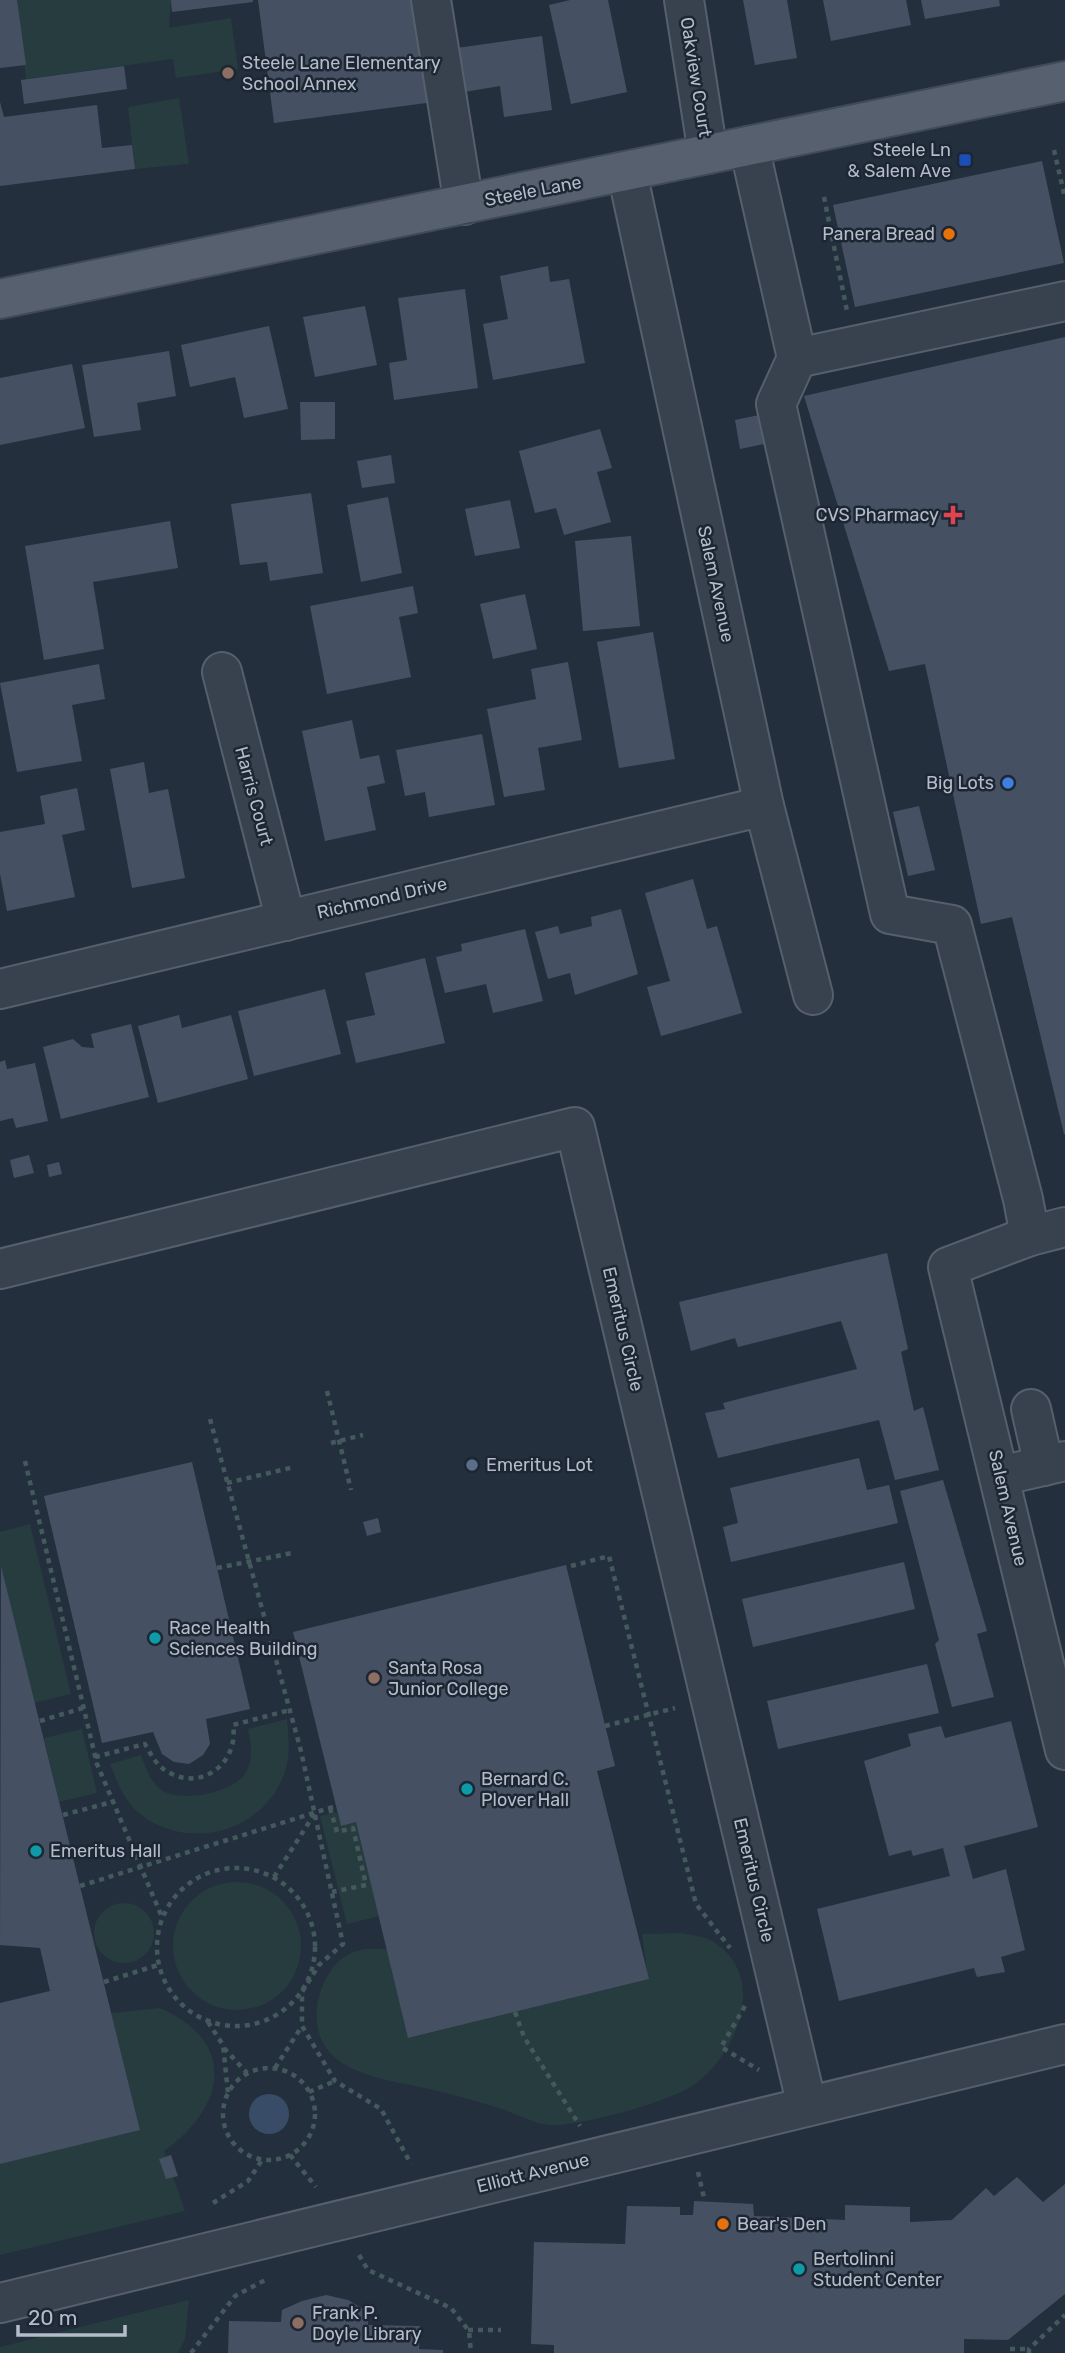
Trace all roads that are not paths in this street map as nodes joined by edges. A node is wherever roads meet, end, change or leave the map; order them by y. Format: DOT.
graph roads {
  1 [pos="431,0"];
  2 [pos="684,0"];
  3 [pos="1065,81"];
  4 [pos="749,146"];
  5 [pos="708,154"];
  6 [pos="628,172"];
  7 [pos="464,205"];
  8 [pos="0,299"];
  9 [pos="1065,302"];
  10 [pos="797,358"];
  11 [pos="222,672"];
  12 [pos="764,806"];
  13 [pos="286,921"];
  14 [pos="0,989"];
  15 [pos="813,995"];
  16 [pos="1048,1232"];
  17 [pos="0,1269"];
  18 [pos="1031,1409"];
  19 [pos="1054,1464"];
  20 [pos="1000,1476"];
  21 [pos="1064,1744"];
  22 [pos="1065,2043"];
  23 [pos="807,2106"];
  24 [pos="0,2303"];
  1 -- 7 [label="street"];
  2 -- 5 [label="street, Oakview Court"];
  3 -- 4 [label="main road, Steele Lane"];
  4 -- 5 [label="main road, Steele Lane"];
  4 -- 10 [label="street"];
  5 -- 6 [label="main road, Steele Lane"];
  6 -- 7 [label="main road, Steele Lane"];
  6 -- 12 [label="street, Salem Avenue"];
  7 -- 8 [label="main road, Steele Lane"];
  9 -- 10 [label="street"];
  10 -- 16 [label="street"];
  11 -- 13 [label="street, Harris Court"];
  12 -- 13 [label="street, Richmond Drive"];
  12 -- 15 [label="street, Salem Avenue"];
  13 -- 14 [label="street, Richmond Drive"];
  16 -- 20 [label="street, Salem Avenue"];
  17 -- 23 [label="street, Emeritus Circle"];
  18 -- 19 [label="street"];
  19 -- 20 [label="street"];
  20 -- 21 [label="street, Salem Avenue"];
  22 -- 23 [label="street, Elliott Avenue"];
  23 -- 24 [label="street, Elliott Avenue"];
}
